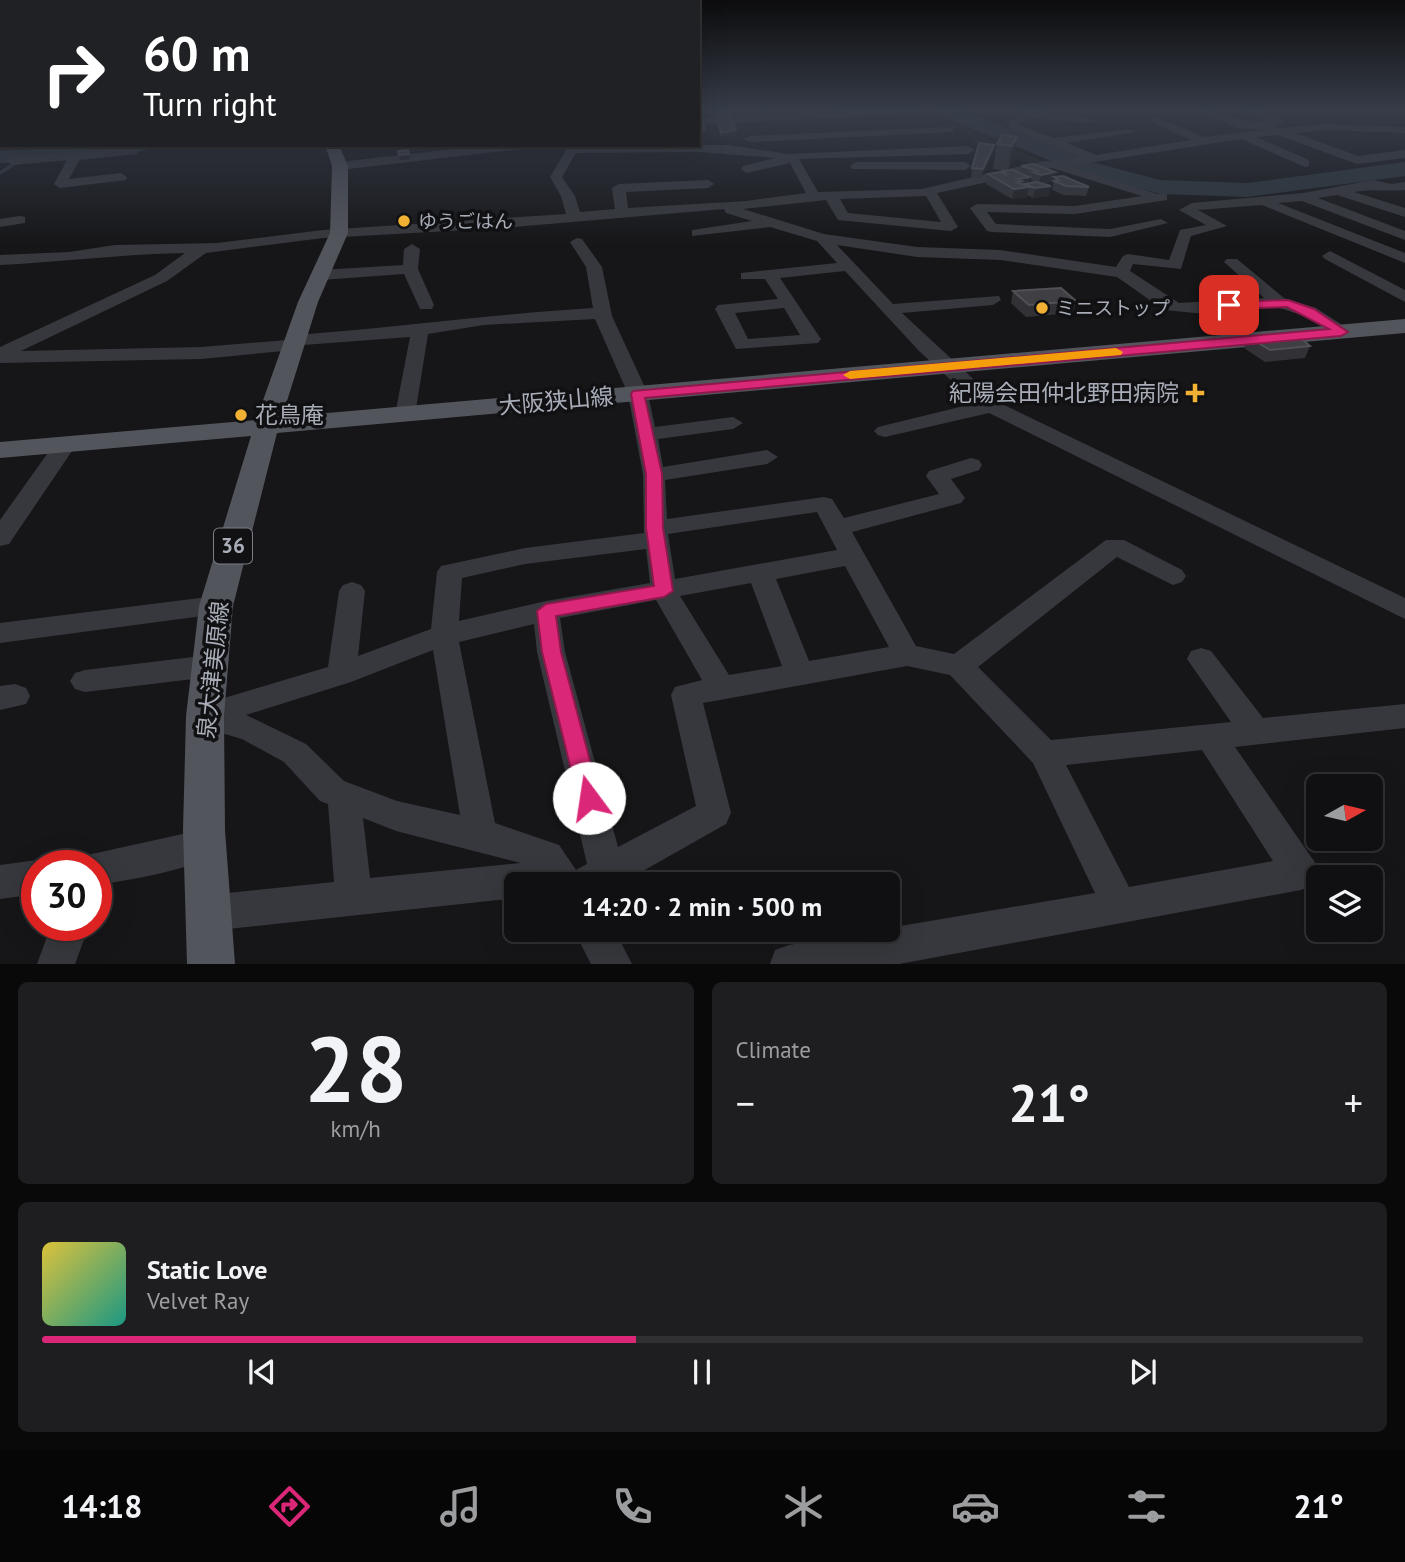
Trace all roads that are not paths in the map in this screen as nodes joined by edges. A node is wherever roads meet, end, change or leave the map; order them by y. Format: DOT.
graph roads {
  1 [pos="114,155"];
  2 [pos="565,155"];
  3 [pos="585,155"];
  4 [pos="647,155"];
  5 [pos="763,155"];
  6 [pos="851,155"];
  7 [pos="967,155"];
  8 [pos="1082,155"];
  9 [pos="1126,155"];
  10 [pos="1287,155"];
  11 [pos="1344,155"];
  12 [pos="1397,155"];
  13 [pos="336,156"];
  14 [pos="1093,160"];
  15 [pos="1265,160"];
  16 [pos="8,162"];
  17 [pos="792,162"];
  18 [pos="71,164"];
  19 [pos="1057,164"];
  20 [pos="965,166"];
  21 [pos="747,169"];
  22 [pos="0,170"];
  23 [pos="618,170"];
  24 [pos="13,175"];
  25 [pos="1008,175"];
  26 [pos="121,177"];
  27 [pos="708,184"];
  28 [pos="961,185"];
  29 [pos="1032,185"];
  30 [pos="1405,186"];
  31 [pos="1339,191"];
  32 [pos="930,192"];
  33 [pos="814,196"];
  34 [pos="831,196"];
  35 [pos="1162,197"];
  36 [pos="1303,197"];
  37 [pos="1262,201"];
  38 [pos="1121,202"];
  39 [pos="1197,206"];
  40 [pos="742,209"];
  41 [pos="622,213"];
  42 [pos="1403,214"];
  43 [pos="574,217"];
  44 [pos="20,220"];
  45 [pos="0,223"];
  46 [pos="767,223"];
  47 [pos="1161,223"];
  48 [pos="339,233"];
  49 [pos="697,233"];
  50 [pos="1185,233"];
  51 [pos="1405,236"];
  52 [pos="822,238"];
  53 [pos="577,242"];
  54 [pos="201,249"];
  55 [pos="412,249"];
  56 [pos="1330,256"];
  57 [pos="1405,259"];
  58 [pos="1,261"];
  59 [pos="1232,262"];
  60 [pos="1375,264"];
  61 [pos="849,266"];
  62 [pos="410,268"];
  63 [pos="1121,273"];
  64 [pos="770,274"];
  65 [pos="321,275"];
  66 [pos="747,276"];
  67 [pos="1405,297"];
  68 [pos="993,300"];
  69 [pos="1278,302"];
  70 [pos="788,303"];
  71 [pos="426,305"];
  72 [pos="890,309"];
  73 [pos="603,313"];
  74 [pos="1405,326"];
  75 [pos="421,331"];
  76 [pos="1341,332"];
  77 [pos="295,343"];
  78 [pos="0,356"];
  79 [pos="945,367"];
  80 [pos="638,394"];
  81 [pos="991,406"];
  82 [pos="405,415"];
  83 [pos="733,423"];
  84 [pos="266,427"];
  85 [pos="885,431"];
  86 [pos="646,434"];
  87 [pos="65,445"];
  88 [pos="0,450"];
  89 [pos="767,457"];
  90 [pos="971,465"];
  91 [pos="654,474"];
  92 [pos="837,528"];
  93 [pos="2,534"];
  94 [pos="655,534"];
  95 [pos="853,556"];
  96 [pos="761,575"];
  97 [pos="1173,576"];
  98 [pos="352,591"];
  99 [pos="664,591"];
  100 [pos="216,606"];
  101 [pos="1405,608"];
  102 [pos="546,611"];
  103 [pos="0,633"];
  104 [pos="444,635"];
  105 [pos="907,655"];
  106 [pos="1202,659"];
  107 [pos="210,666"];
  108 [pos="959,666"];
  109 [pos="341,674"];
  110 [pos="799,674"];
  111 [pos="85,681"];
  112 [pos="721,688"];
  113 [pos="205,716"];
  114 [pos="1405,716"];
  115 [pos="1255,732"];
  116 [pos="1210,736"];
  117 [pos="1044,754"];
  118 [pos="344,796"];
  119 [pos="480,835"];
  120 [pos="205,845"];
  121 [pos="112,866"];
  122 [pos="569,872"];
  123 [pos="578,872"];
  124 [pos="593,872"];
  125 [pos="21,879"];
  126 [pos="0,882"];
  127 [pos="504,885"];
  128 [pos="354,898"];
  129 [pos="1121,906"];
  130 [pos="209,913"];
  131 [pos="64,941"];
  132 [pos="600,942"];
  133 [pos="56,964"];
  134 [pos="211,964"];
  135 [pos="613,964"];
  136 [pos="789,964"];
  1 -- 18 [label="street"];
  2 -- 43 [label="street"];
  3 -- 23 [label="street"];
  4 -- 23 [label="street"];
  5 -- 17 [label="street"];
  6 -- 17 [label="street"];
  7 -- 20 [label="street"];
  8 -- 14 [label="street"];
  9 -- 14 [label="street"];
  10 -- 15 [label="street"];
  11 -- 12 [label="street"];
  13 -- 48 [label="main road, 泉大津美原線 / 36"];
  14 -- 19 [label="street"];
  16 -- 18 [label="street"];
  16 -- 22 [label="street"];
  17 -- 20 [label="street"];
  17 -- 21 [label="street"];
  17 -- 33 [label="street"];
  18 -- 24 [label="street"];
  18 -- 26 [label="street"];
  19 -- 25 [label="street"];
  19 -- 35 [label="street"];
  20 -- 28 [label="street"];
  23 -- 27 [label="street"];
  23 -- 41 [label="street"];
  25 -- 28 [label="street"];
  25 -- 29 [label="street"];
  28 -- 32 [label="street"];
  30 -- 31 [label="street"];
  31 -- 36 [label="street"];
  31 -- 42 [label="street"];
  32 -- 34 [label="street"];
  32 -- 34 [label="street"];
  33 -- 34 [label="street"];
  33 -- 40 [label="street"];
  35 -- 38 [label="street"];
  35 -- 39 [label="street"];
  36 -- 37 [label="street"];
  36 -- 51 [label="street"];
  37 -- 39 [label="street"];
  37 -- 57 [label="street"];
  38 -- 47 [label="street"];
  38 -- 47 [label="street"];
  39 -- 50 [label="street"];
  40 -- 41 [label="street"];
  40 -- 46 [label="street"];
  41 -- 43 [label="street"];
  43 -- 48 [label="street"];
  44 -- 45 [label="street"];
  46 -- 49 [label="street"];
  46 -- 52 [label="street"];
  47 -- 50 [label="street"];
  48 -- 54 [label="street"];
  48 -- 65 [label="main road, 泉大津美原線 / 36"];
  50 -- 63 [label="street"];
  52 -- 61 [label="street"];
  52 -- 63 [label="street"];
  53 -- 73 [label="street"];
  54 -- 58 [label="street"];
  54 -- 78 [label="street"];
  55 -- 62 [label="street"];
  56 -- 67 [label="street"];
  57 -- 60 [label="street"];
  59 -- 69 [label="street"];
  61 -- 64 [label="street"];
  61 -- 72 [label="street"];
  62 -- 65 [label="street"];
  62 -- 71 [label="street"];
  63 -- 69 [label="street"];
  64 -- 66 [label="street"];
  64 -- 70 [label="street"];
  65 -- 77 [label="main road, 泉大津美原線 / 36"];
  68 -- 72 [label="street"];
  69 -- 76 [label="street"];
  70 -- 70 [label="street"];
  72 -- 79 [label="street"];
  73 -- 75 [label="street"];
  73 -- 80 [label="street"];
  74 -- 76 [label="main road, 大阪狭山線"];
  75 -- 77 [label="street"];
  75 -- 82 [label="street"];
  76 -- 79 [label="main road, 大阪狭山線"];
  77 -- 78 [label="street"];
  77 -- 84 [label="main road, 泉大津美原線 / 36"];
  79 -- 80 [label="main road, 大阪狭山線"];
  79 -- 81 [label="street"];
  80 -- 82 [label="main road, 大阪狭山線"];
  80 -- 86 [label="street"];
  81 -- 85 [label="street"];
  81 -- 101 [label="street"];
  82 -- 84 [label="main road, 大阪狭山線"];
  83 -- 86 [label="street"];
  84 -- 87 [label="main road, 大阪狭山線"];
  84 -- 100 [label="main road, 泉大津美原線 / 36"];
  86 -- 91 [label="street"];
  87 -- 88 [label="main road, 大阪狭山線"];
  87 -- 93 [label="street"];
  89 -- 91 [label="street"];
  90 -- 92 [label="street"];
  91 -- 94 [label="street"];
  92 -- 94 [label="street"];
  92 -- 95 [label="street"];
  94 -- 99 [label="street"];
  94 -- 104 [label="street"];
  95 -- 96 [label="street"];
  95 -- 105 [label="street"];
  96 -- 99 [label="street"];
  96 -- 110 [label="street"];
  97 -- 108 [label="street"];
  98 -- 109 [label="street"];
  99 -- 102 [label="street"];
  99 -- 112 [label="street"];
  100 -- 103 [label="street"];
  100 -- 107 [label="main road, 泉大津美原線 / 36"];
  102 -- 104 [label="street"];
  102 -- 123 [label="street"];
  104 -- 109 [label="street"];
  104 -- 119 [label="street"];
  105 -- 108 [label="street"];
  105 -- 110 [label="street"];
  106 -- 115 [label="street"];
  107 -- 111 [label="street"];
  107 -- 113 [label="main road, 泉大津美原線 / 36"];
  108 -- 117 [label="street"];
  109 -- 113 [label="street"];
  110 -- 112 [label="street"];
  112 -- 124 [label="street"];
  113 -- 118 [label="street"];
  113 -- 120 [label="main road, 泉大津美原線 / 36"];
  114 -- 115 [label="street"];
  115 -- 116 [label="street"];
  116 -- 117 [label="street"];
  116 -- 129 [label="street"];
  117 -- 129 [label="street"];
  118 -- 119 [label="street"];
  118 -- 128 [label="street"];
  119 -- 122 [label="street"];
  120 -- 121 [label="street"];
  120 -- 130 [label="main road, 泉大津美原線 / 36"];
  125 -- 126 [label="street"];
  127 -- 128 [label="street"];
  128 -- 130 [label="street"];
  129 -- 136 [label="street"];
  130 -- 134 [label="main road, 泉大津美原線 / 36"];
  131 -- 133 [label="street"];
  132 -- 135 [label="street"];
}
